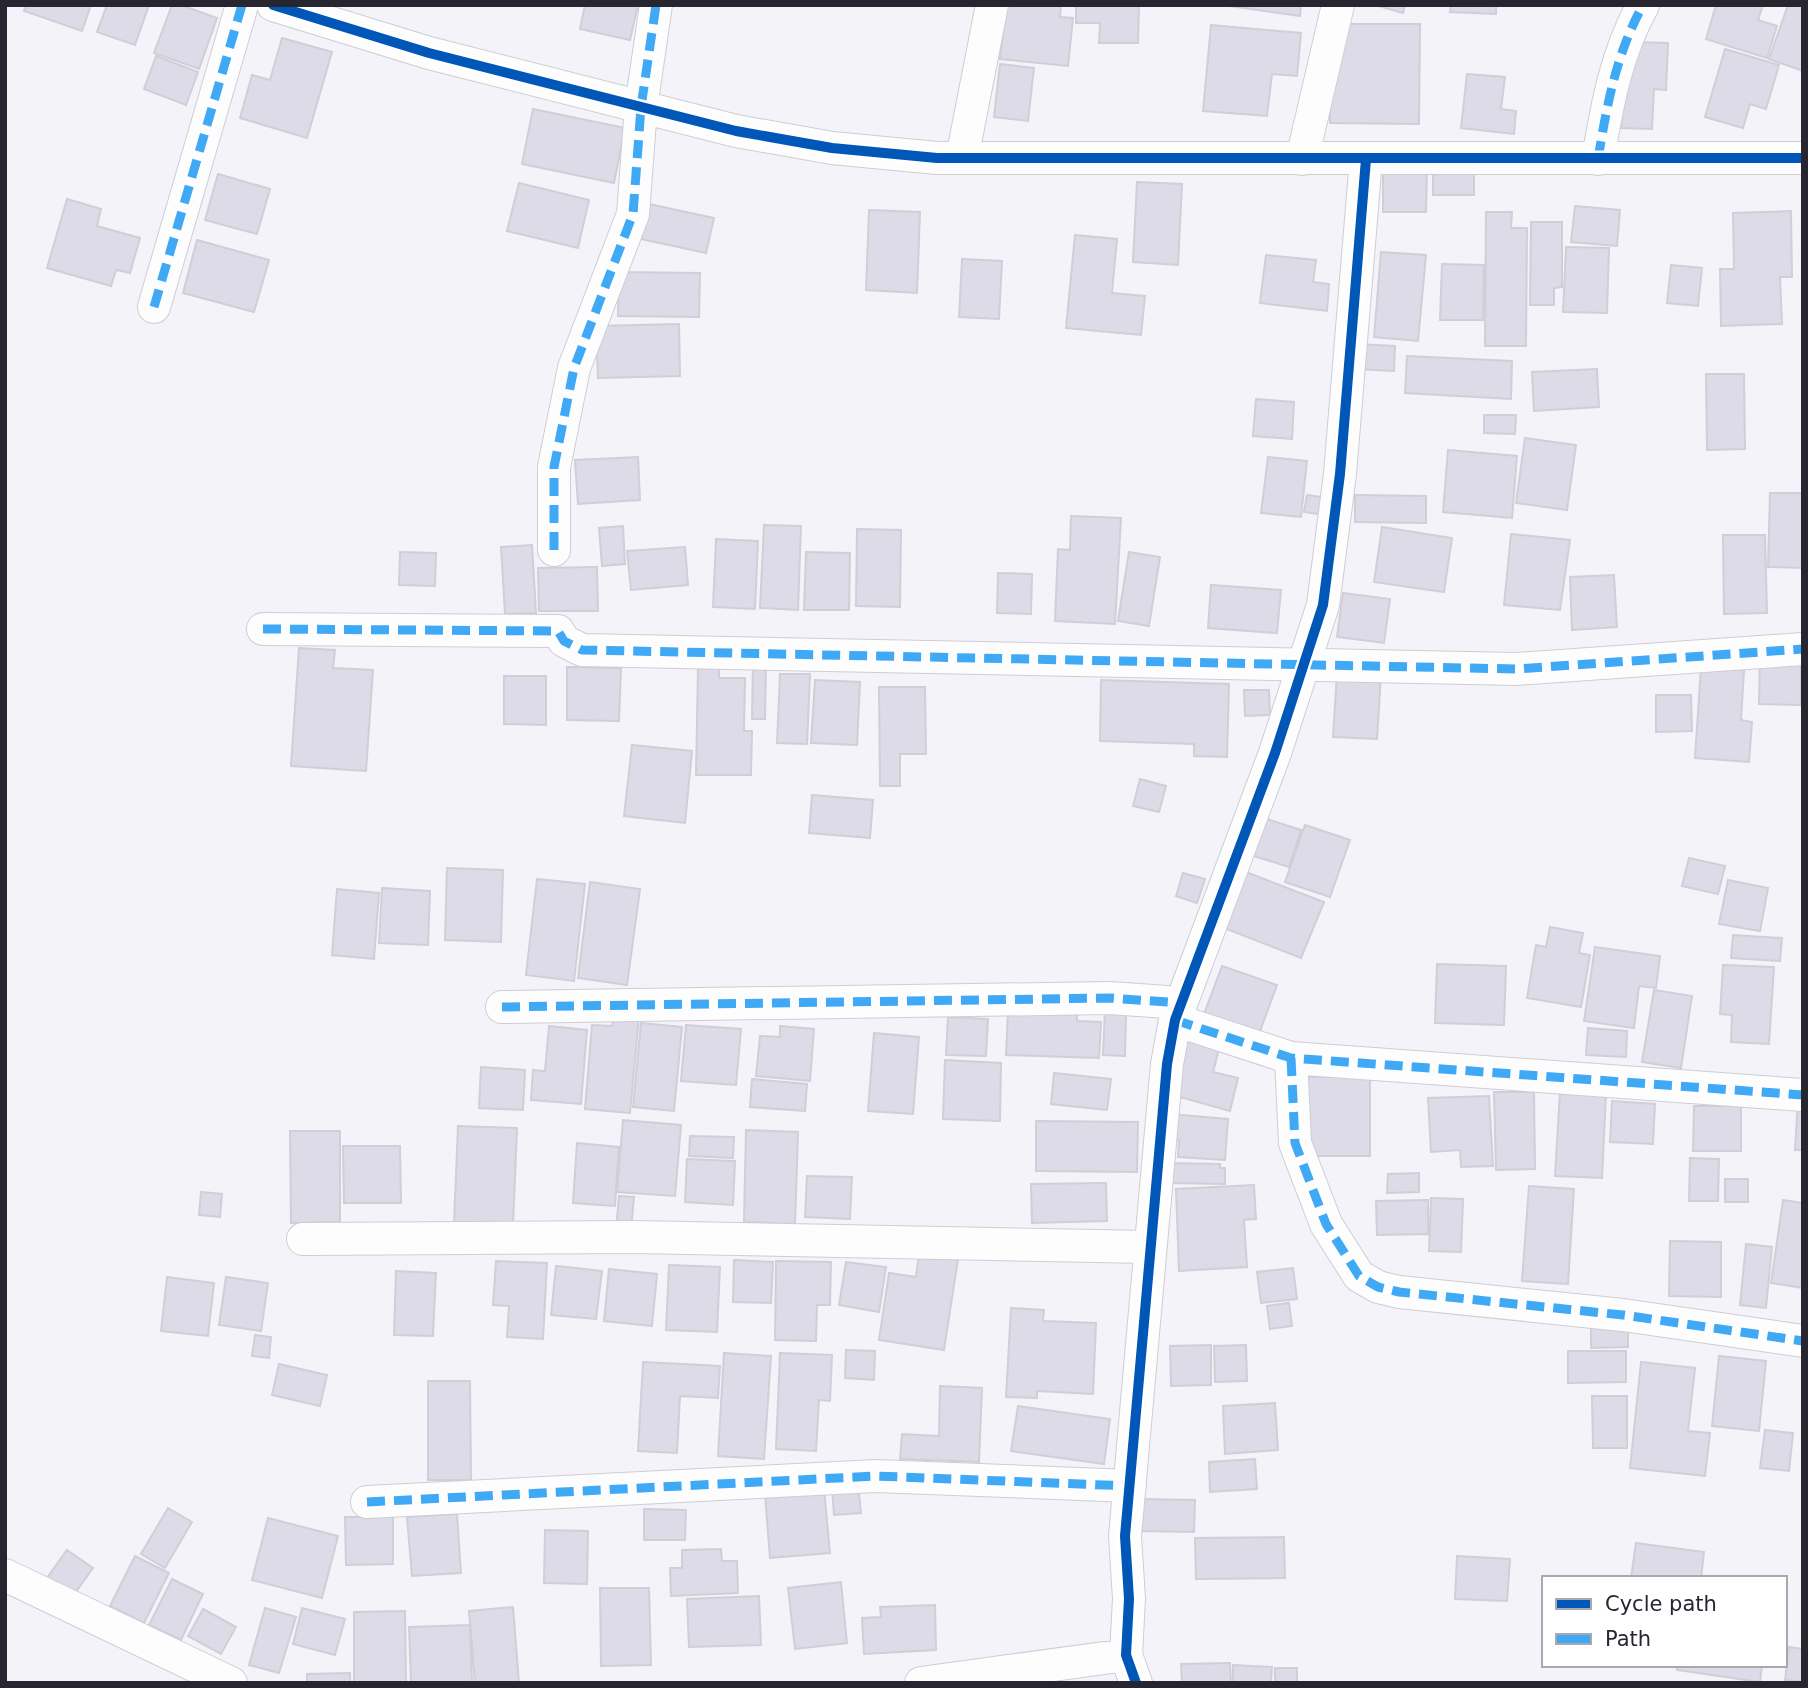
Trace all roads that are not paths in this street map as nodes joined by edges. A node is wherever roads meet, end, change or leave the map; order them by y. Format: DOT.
graph roads {
  1 [pos="242,5"];
  2 [pos="273,5"];
  3 [pos="656,5"];
  4 [pos="992,5"];
  5 [pos="1338,5"];
  6 [pos="1643,5"];
  7 [pos="641,107"];
  8 [pos="962,158"];
  9 [pos="1302,159"];
  10 [pos="1366,159"];
  11 [pos="1598,159"];
  12 [pos="1803,159"];
  13 [pos="154,307"];
  14 [pos="554,550"];
  15 [pos="263,629"];
  16 [pos="1803,649"];
  17 [pos="1304,667"];
  18 [pos="502,1007"];
  19 [pos="1178,1011"];
  20 [pos="1291,1058"];
  21 [pos="1803,1095"];
  22 [pos="303,1239"];
  23 [pos="1150,1247"];
  24 [pos="1803,1341"];
  25 [pos="1130,1486"];
  26 [pos="367,1502"];
  27 [pos="5,1575"];
  28 [pos="1131,1669"];
  29 [pos="231,1683"];
  30 [pos="920,1683"];
  1 -- 13 [label="street"];
  2 -- 7 [label="street"];
  3 -- 7 [label="street"];
  4 -- 8 [label="street"];
  5 -- 9 [label="street"];
  6 -- 11 [label="street"];
  7 -- 8 [label="street"];
  7 -- 14 [label="street"];
  8 -- 9 [label="street"];
  9 -- 10 [label="street"];
  10 -- 11 [label="street"];
  10 -- 17 [label="street"];
  11 -- 12 [label="street"];
  15 -- 17 [label="street"];
  16 -- 17 [label="street"];
  17 -- 19 [label="street"];
  18 -- 19 [label="street"];
  19 -- 20 [label="street"];
  19 -- 23 [label="street"];
  20 -- 21 [label="street"];
  20 -- 24 [label="street"];
  22 -- 23 [label="street"];
  23 -- 25 [label="street"];
  25 -- 26 [label="street"];
  25 -- 28 [label="street"];
  27 -- 29 [label="street"];
  28 -- 30 [label="street"];
}
